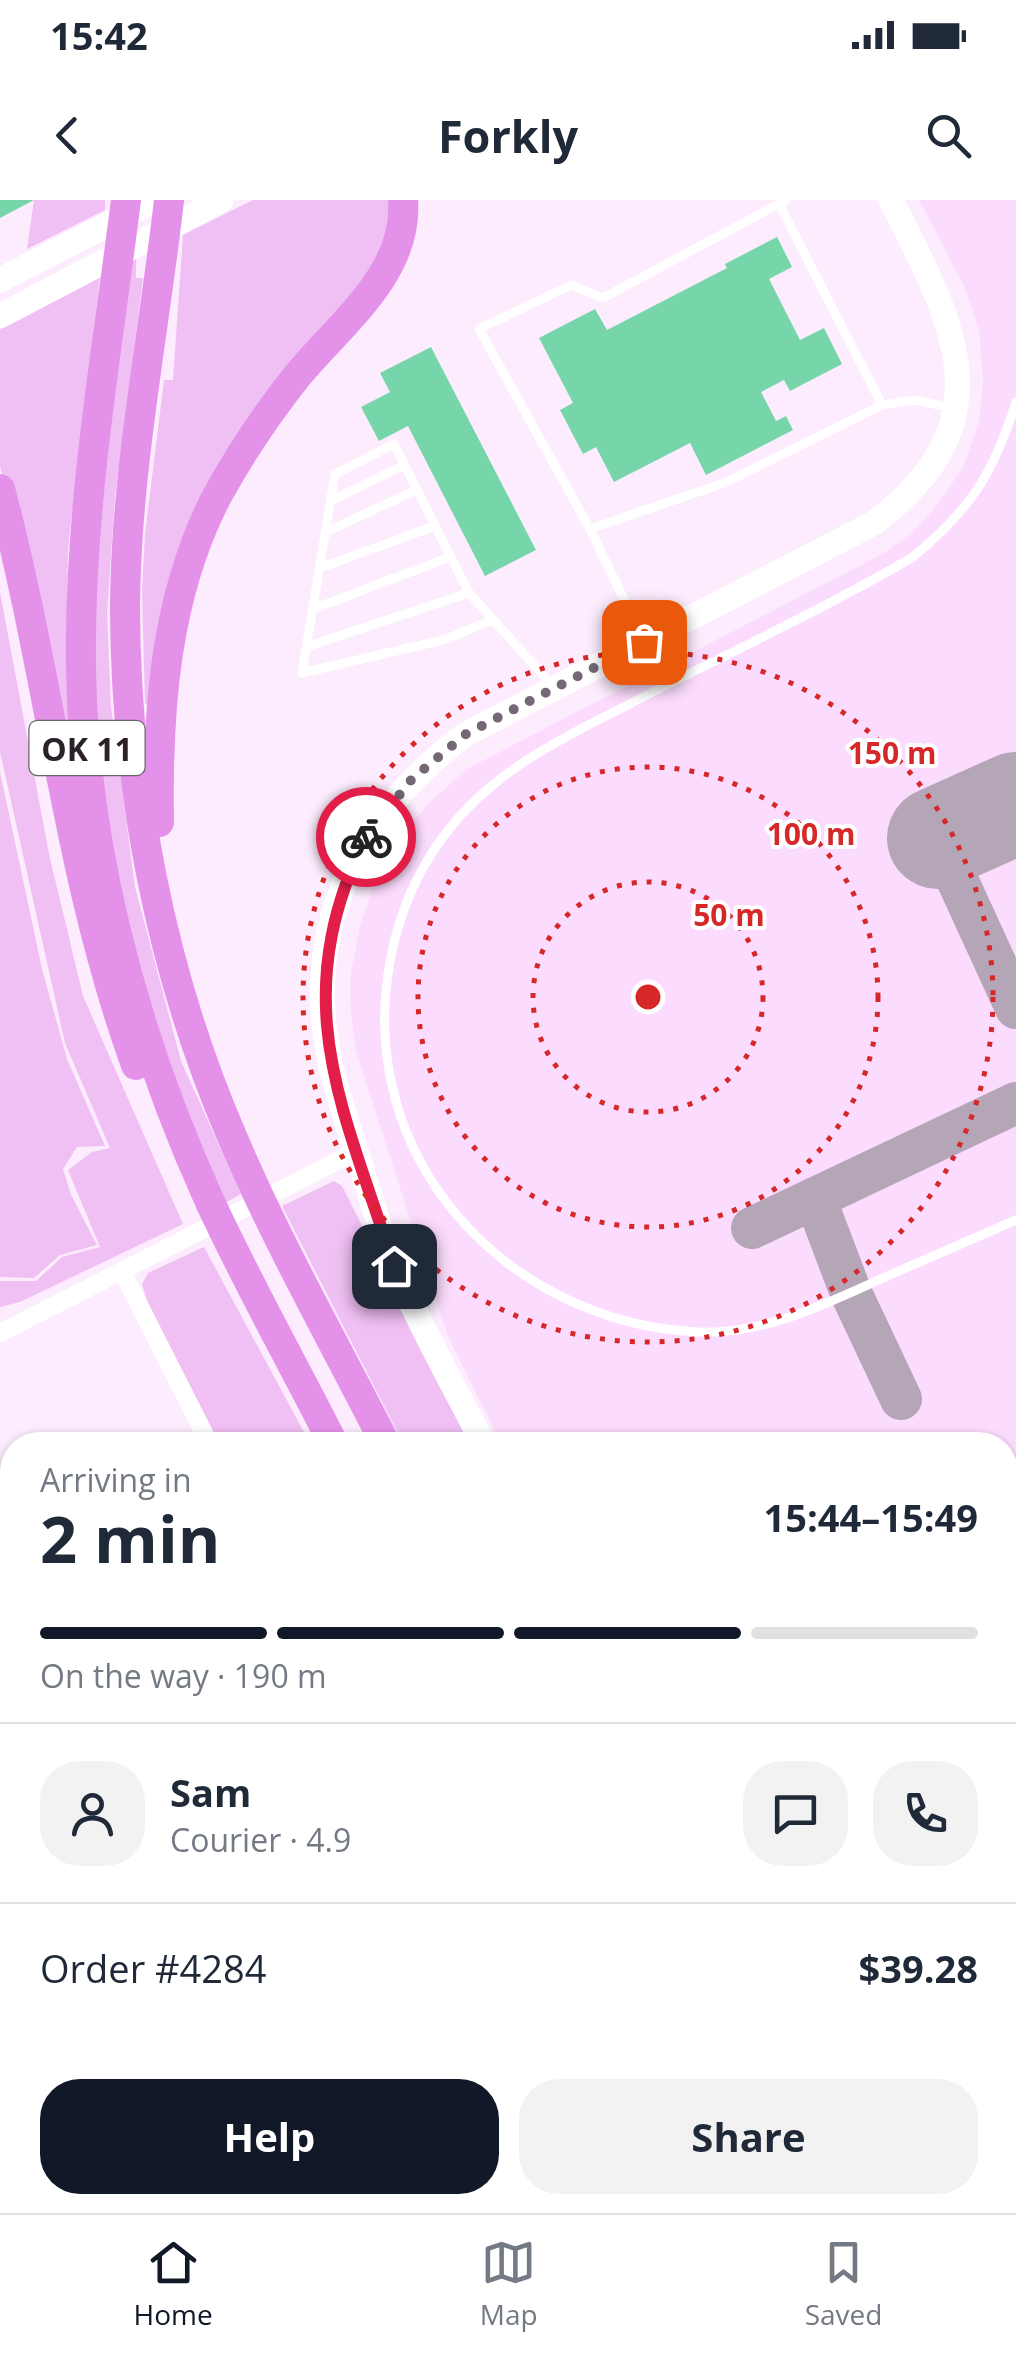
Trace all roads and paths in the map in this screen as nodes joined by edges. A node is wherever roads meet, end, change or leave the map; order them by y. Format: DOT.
graph roads {
  1 [pos="126,200"];
  2 [pos="156,200"];
  3 [pos="169,200"];
  4 [pos="221,200"];
  5 [pos="404,200"];
  6 [pos="891,200"];
  7 [pos="783,202"];
  8 [pos="0,280"];
  9 [pos="0,316"];
  10 [pos="1016,402"];
  11 [pos="882,405"];
  12 [pos="955,408"];
  13 [pos="404,465"];
  14 [pos="0,489"];
  15 [pos="416,490"];
  16 [pos="331,500"];
  17 [pos="435,526"];
  18 [pos="590,529"];
  19 [pos="326,532"];
  20 [pos="450,557"];
  21 [pos="320,568"];
  22 [pos="469,593"];
  23 [pos="313,610"];
  24 [pos="492,620"];
  25 [pos="644,642"];
  26 [pos="306,648"];
  27 [pos="555,688"];
  28 [pos="160,914"];
  29 [pos="356,1151"];
  30 [pos="211,1203"];
  31 [pos="1016,1220"];
  32 [pos="123,1273"];
  33 [pos="0,1333"];
  34 [pos="203,1432"];
  35 [pos="327,1432"];
  36 [pos="380,1432"];
  37 [pos="477,1432"];
  1 -- 30 [label="highway, OK 11"];
  2 -- 8 [label="street"];
  3 -- 28 [label="highway, OK 11"];
  4 -- 9 [label="street"];
  5 -- 28 [label="highway"];
  6 -- 12 [label="street"];
  7 -- 11 [label="lane"];
  7 -- 18 [label="lane"];
  10 -- 31 [label="lane"];
  11 -- 12 [label="lane"];
  11 -- 18 [label="lane"];
  12 -- 25 [label="street"];
  13 -- 15 [label="lane"];
  13 -- 16 [label="lane"];
  13 -- 16 [label="lane"];
  14 -- 30 [label="highway"];
  15 -- 17 [label="lane"];
  15 -- 19 [label="lane"];
  16 -- 19 [label="lane"];
  17 -- 20 [label="lane"];
  17 -- 21 [label="lane"];
  18 -- 25 [label="lane"];
  19 -- 21 [label="lane"];
  20 -- 22 [label="lane"];
  20 -- 23 [label="lane"];
  21 -- 23 [label="lane"];
  22 -- 24 [label="lane"];
  22 -- 26 [label="lane"];
  23 -- 26 [label="lane"];
  24 -- 26 [label="lane"];
  24 -- 27 [label="lane"];
  25 -- 27 [label="street"];
  27 -- 29 [label="street"];
  28 -- 36 [label="highway, OK 11"];
  29 -- 32 [label="street"];
  29 -- 37 [label="street"];
  30 -- 35 [label="highway, OK 11"];
  32 -- 33 [label="street"];
  32 -- 34 [label="street"];
}
